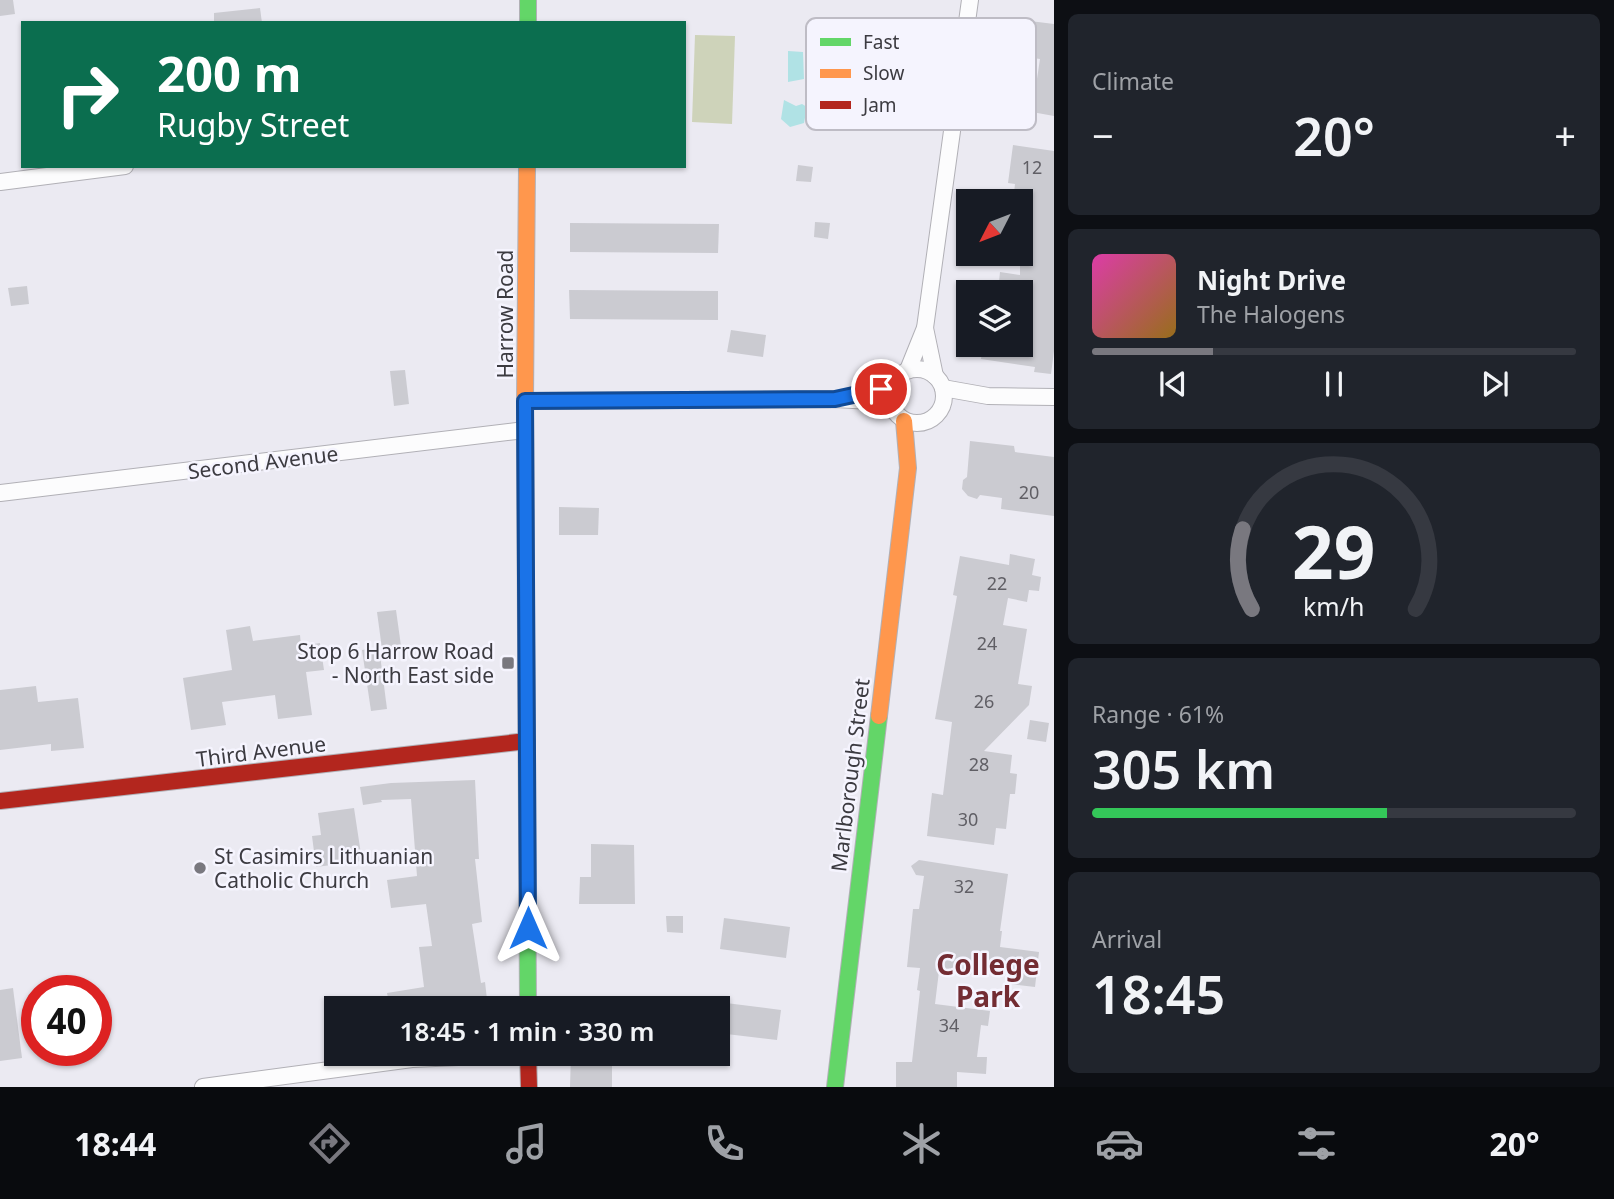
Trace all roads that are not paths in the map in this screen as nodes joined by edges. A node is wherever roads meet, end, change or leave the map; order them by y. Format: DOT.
graph roads {
  1 [pos="528,0"];
  2 [pos="970,0"];
  3 [pos="968,18"];
  4 [pos="528,21"];
  5 [pos="952,130"];
  6 [pos="109,168"];
  7 [pos="527,168"];
  8 [pos="0,182"];
  9 [pos="925,328"];
  10 [pos="908,370"];
  11 [pos="939,382"];
  12 [pos="890,394"];
  13 [pos="988,396"];
  14 [pos="1054,397"];
  15 [pos="525,401"];
  16 [pos="942,406"];
  17 [pos="904,421"];
  18 [pos="923,423"];
  19 [pos="525,430"];
  20 [pos="908,468"];
  21 [pos="0,493"];
  22 [pos="527,741"];
  23 [pos="0,801"];
  24 [pos="528,996"];
  25 [pos="360,1066"];
  26 [pos="528,1066"];
  27 [pos="203,1087"];
  28 [pos="528,1087"];
  29 [pos="835,1087"];
  1 -- 4 [label="street"];
  2 -- 3 [label="street"];
  5 -- 9 [label="street"];
  6 -- 8 [label="street"];
  7 -- 15 [label="street, Harrow Road"];
  9 -- 10 [label="street"];
  9 -- 11 [label="street"];
  10 -- 11 [label="street"];
  10 -- 12 [label="street"];
  11 -- 13 [label="street"];
  11 -- 16 [label="street"];
  12 -- 15 [label="street"];
  12 -- 17 [label="street"];
  13 -- 14 [label="street"];
  13 -- 16 [label="street"];
  15 -- 19 [label="street, Harrow Road"];
  16 -- 18 [label="street"];
  17 -- 18 [label="street"];
  17 -- 20 [label="street, Marlborough Street"];
  18 -- 20 [label="street, Marlborough Street"];
  19 -- 21 [label="street, Second Avenue"];
  19 -- 22 [label="street, Harrow Road"];
  20 -- 29 [label="street, Marlborough Street"];
  22 -- 23 [label="street, Third Avenue"];
  22 -- 24 [label="street, Harrow Road"];
  25 -- 27 [label="street"];
  26 -- 28 [label="street"];
}
